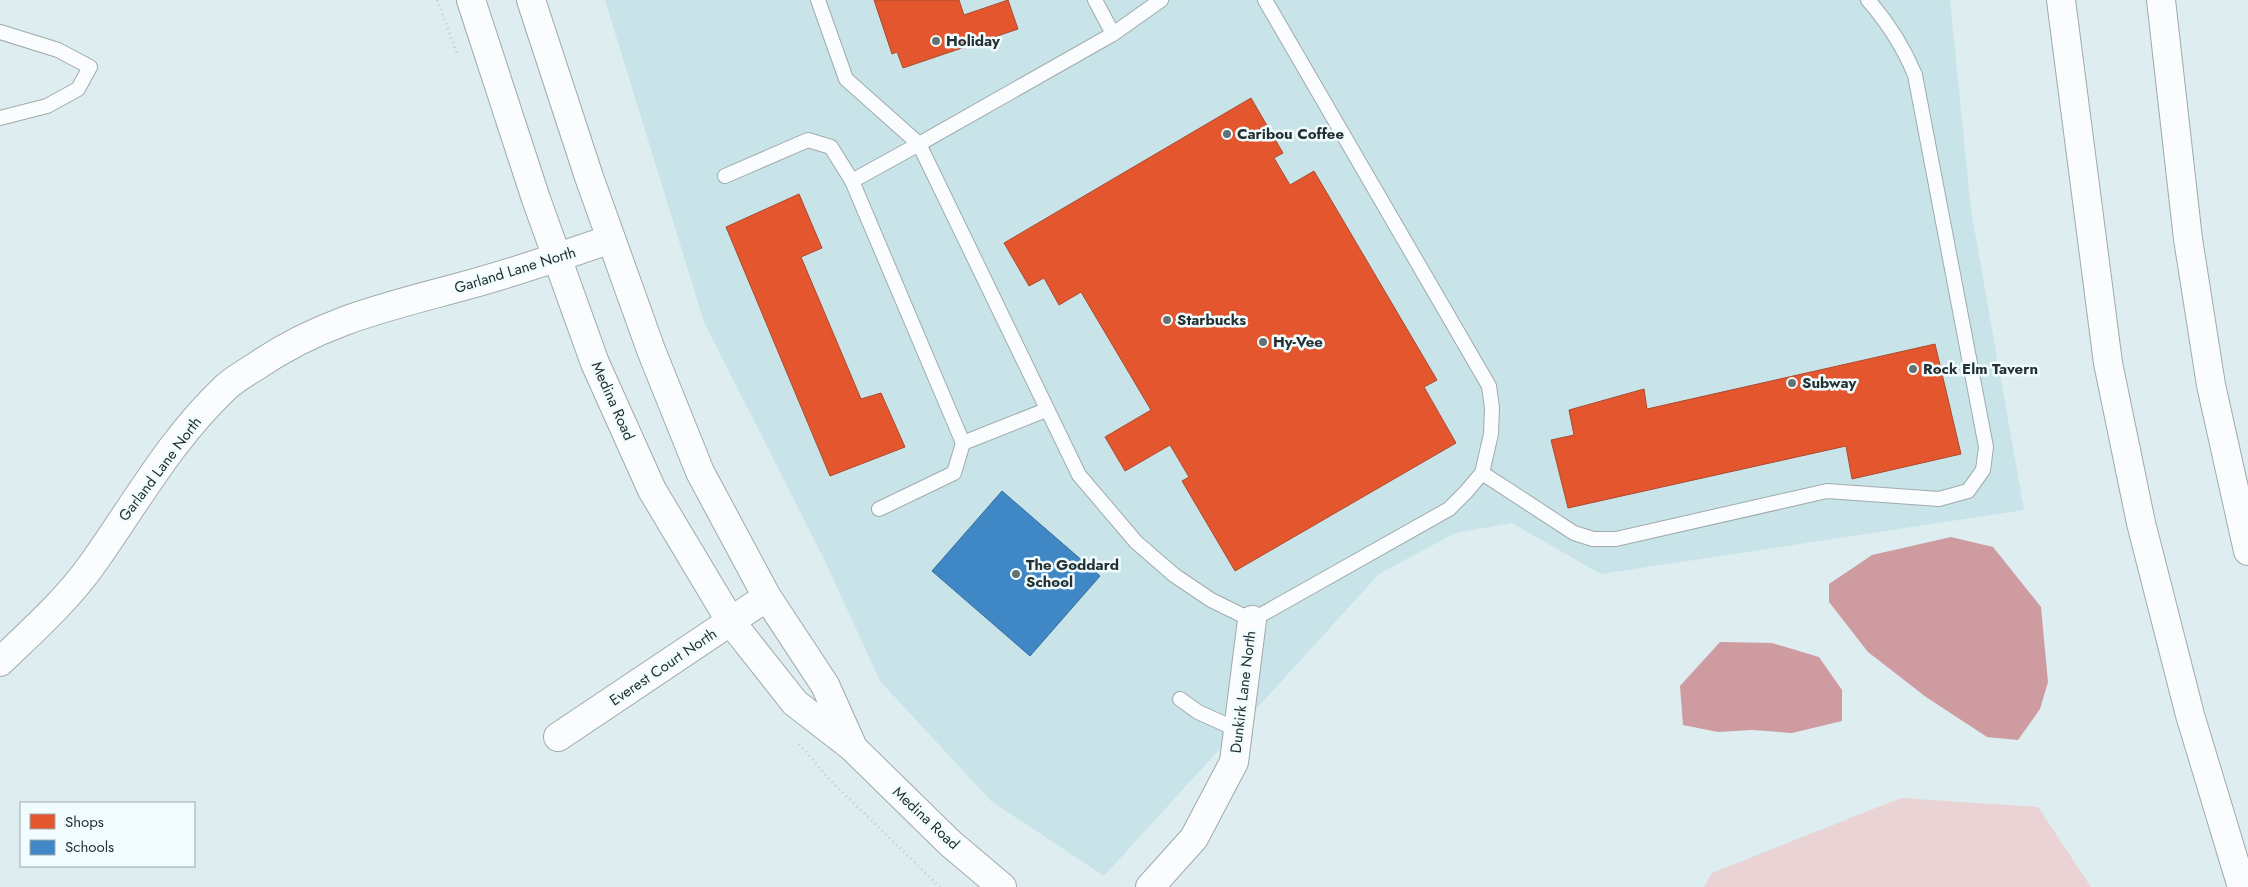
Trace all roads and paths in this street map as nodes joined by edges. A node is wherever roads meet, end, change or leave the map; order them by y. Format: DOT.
graph roads {
  1 [pos="471,0"];
  2 [pos="530,0"];
  3 [pos="818,0"];
  4 [pos="1095,0"];
  5 [pos="1161,0"];
  6 [pos="1265,0"];
  7 [pos="1868,0"];
  8 [pos="2061,0"];
  9 [pos="2161,0"];
  10 [pos="0,32"];
  11 [pos="1113,34"];
  12 [pos="0,118"];
  13 [pos="919,144"];
  14 [pos="725,176"];
  15 [pos="852,181"];
  16 [pos="611,239"];
  17 [pos="557,258"];
  18 [pos="1046,410"];
  19 [pos="963,443"];
  20 [pos="1482,472"];
  21 [pos="879,509"];
  22 [pos="2248,551"];
  23 [pos="767,597"];
  24 [pos="1252,620"];
  25 [pos="731,622"];
  26 [pos="0,662"];
  27 [pos="1180,699"];
  28 [pos="1238,730"];
  29 [pos="558,737"];
  30 [pos="852,747"];
  31 [pos="1002,887"];
  32 [pos="1150,887"];
  33 [pos="2242,887"];
  1 -- 17 [label="street, Medina Road"];
  2 -- 16 [label="street, Medina Road"];
  3 -- 13 [label="lane"];
  4 -- 11 [label="lane"];
  5 -- 11 [label="lane"];
  6 -- 20 [label="lane"];
  7 -- 20 [label="lane"];
  8 -- 33 [label="street"];
  9 -- 22 [label="street"];
  10 -- 12 [label="lane"];
  11 -- 13 [label="lane"];
  13 -- 15 [label="lane"];
  13 -- 18 [label="lane"];
  14 -- 15 [label="lane"];
  15 -- 19 [label="lane"];
  16 -- 17 [label="street, Garland Lane North"];
  16 -- 23 [label="street, Medina Road"];
  17 -- 25 [label="street, Medina Road"];
  17 -- 26 [label="street, Garland Lane North"];
  18 -- 19 [label="lane"];
  18 -- 24 [label="lane"];
  19 -- 21 [label="lane"];
  20 -- 24 [label="lane"];
  23 -- 25 [label="street, Everest Court North"];
  23 -- 30 [label="street, Medina Road"];
  24 -- 28 [label="street, Dunkirk Lane North"];
  25 -- 29 [label="street, Everest Court North"];
  25 -- 30 [label="street, Medina Road"];
  27 -- 28 [label="lane"];
  28 -- 32 [label="street, Dunkirk Lane North"];
  30 -- 31 [label="street, Medina Road"];
}
